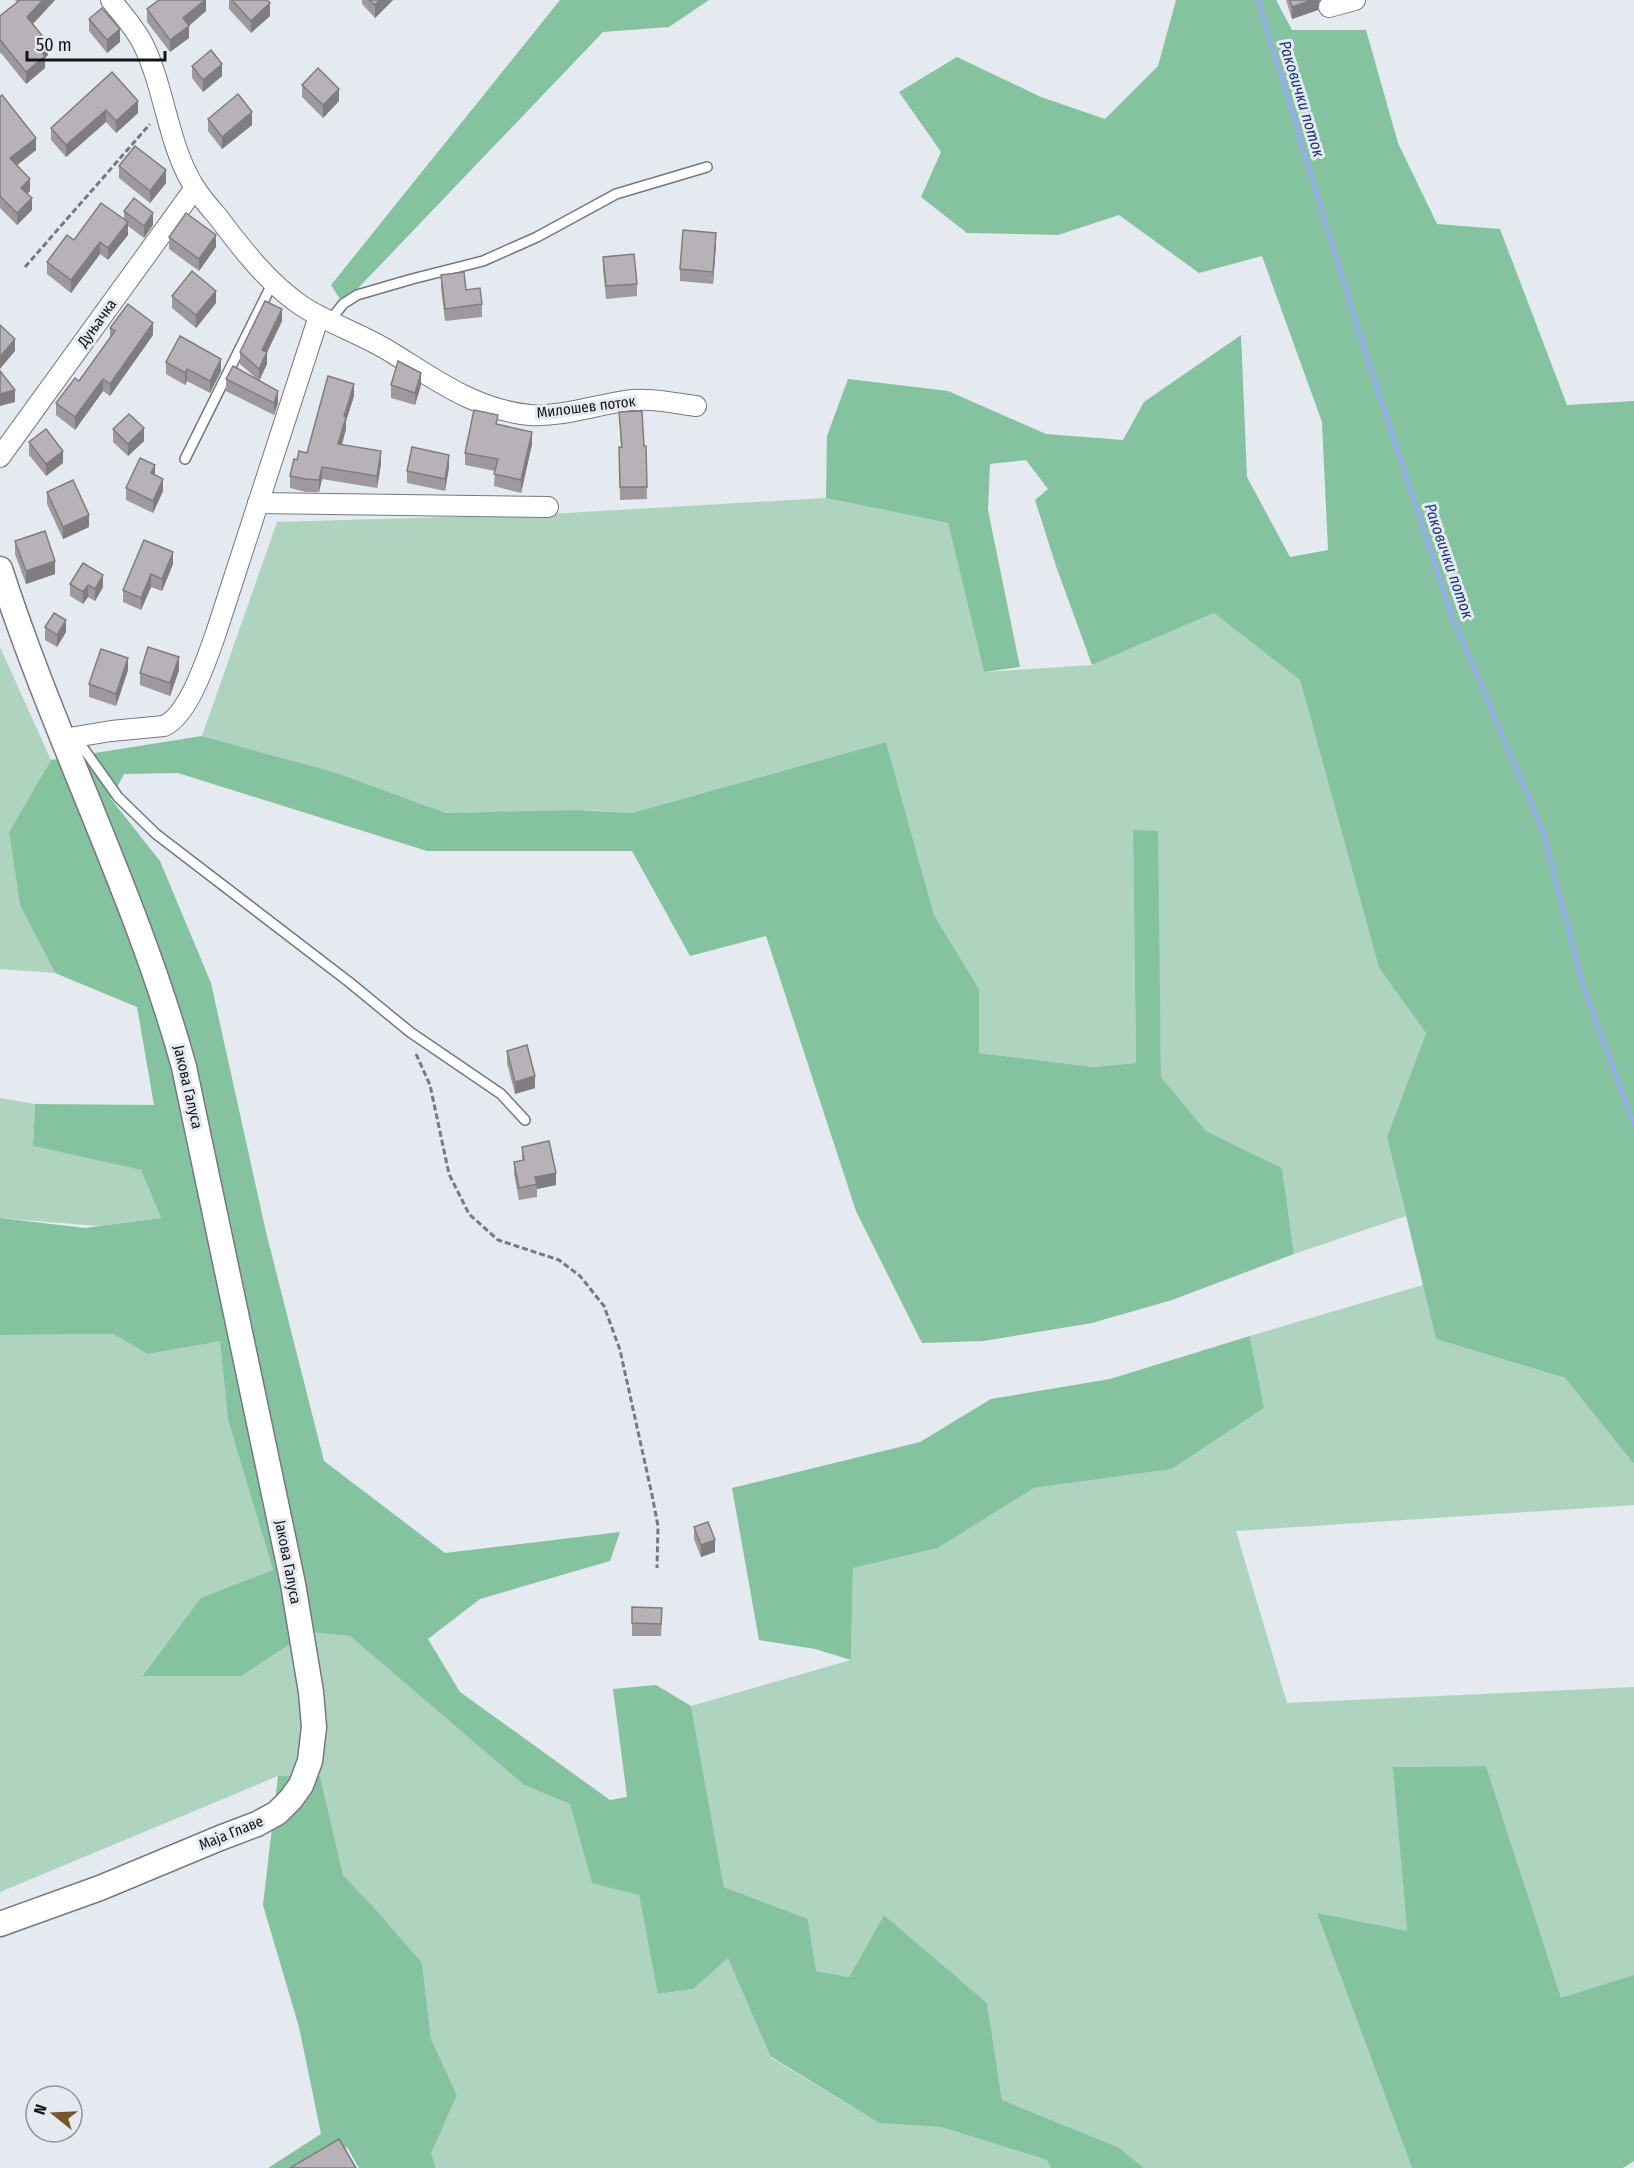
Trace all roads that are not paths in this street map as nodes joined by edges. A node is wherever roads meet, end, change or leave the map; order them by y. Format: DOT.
graph roads {
  1 [pos="111,0"];
  2 [pos="1355,0"];
  3 [pos="1329,8"];
  4 [pos="707,167"];
  5 [pos="195,188"];
  6 [pos="273,282"];
  7 [pos="324,319"];
  8 [pos="696,406"];
  9 [pos="0,457"];
  10 [pos="185,459"];
  11 [pos="258,503"];
  12 [pos="548,507"];
  13 [pos="0,569"];
  14 [pos="70,739"];
  15 [pos="525,1120"];
  16 [pos="300,1626"];
  17 [pos="0,1924"];
  1 -- 5 [label="street, Милошев поток"];
  2 -- 3 [label="street"];
  4 -- 7 [label="lane"];
  5 -- 6 [label="street, Милошев поток"];
  5 -- 9 [label="street, Дуњачка"];
  6 -- 7 [label="street, Милошев поток"];
  6 -- 10 [label="lane"];
  7 -- 8 [label="street, Милошев поток"];
  7 -- 11 [label="street"];
  11 -- 12 [label="street"];
  11 -- 14 [label="street"];
  13 -- 14 [label="street, Јакова Галуса"];
  14 -- 15 [label="lane, Јакова Галуса"];
  14 -- 16 [label="street, Јакова Галуса"];
  16 -- 17 [label="street, Маја Главе"];
}
